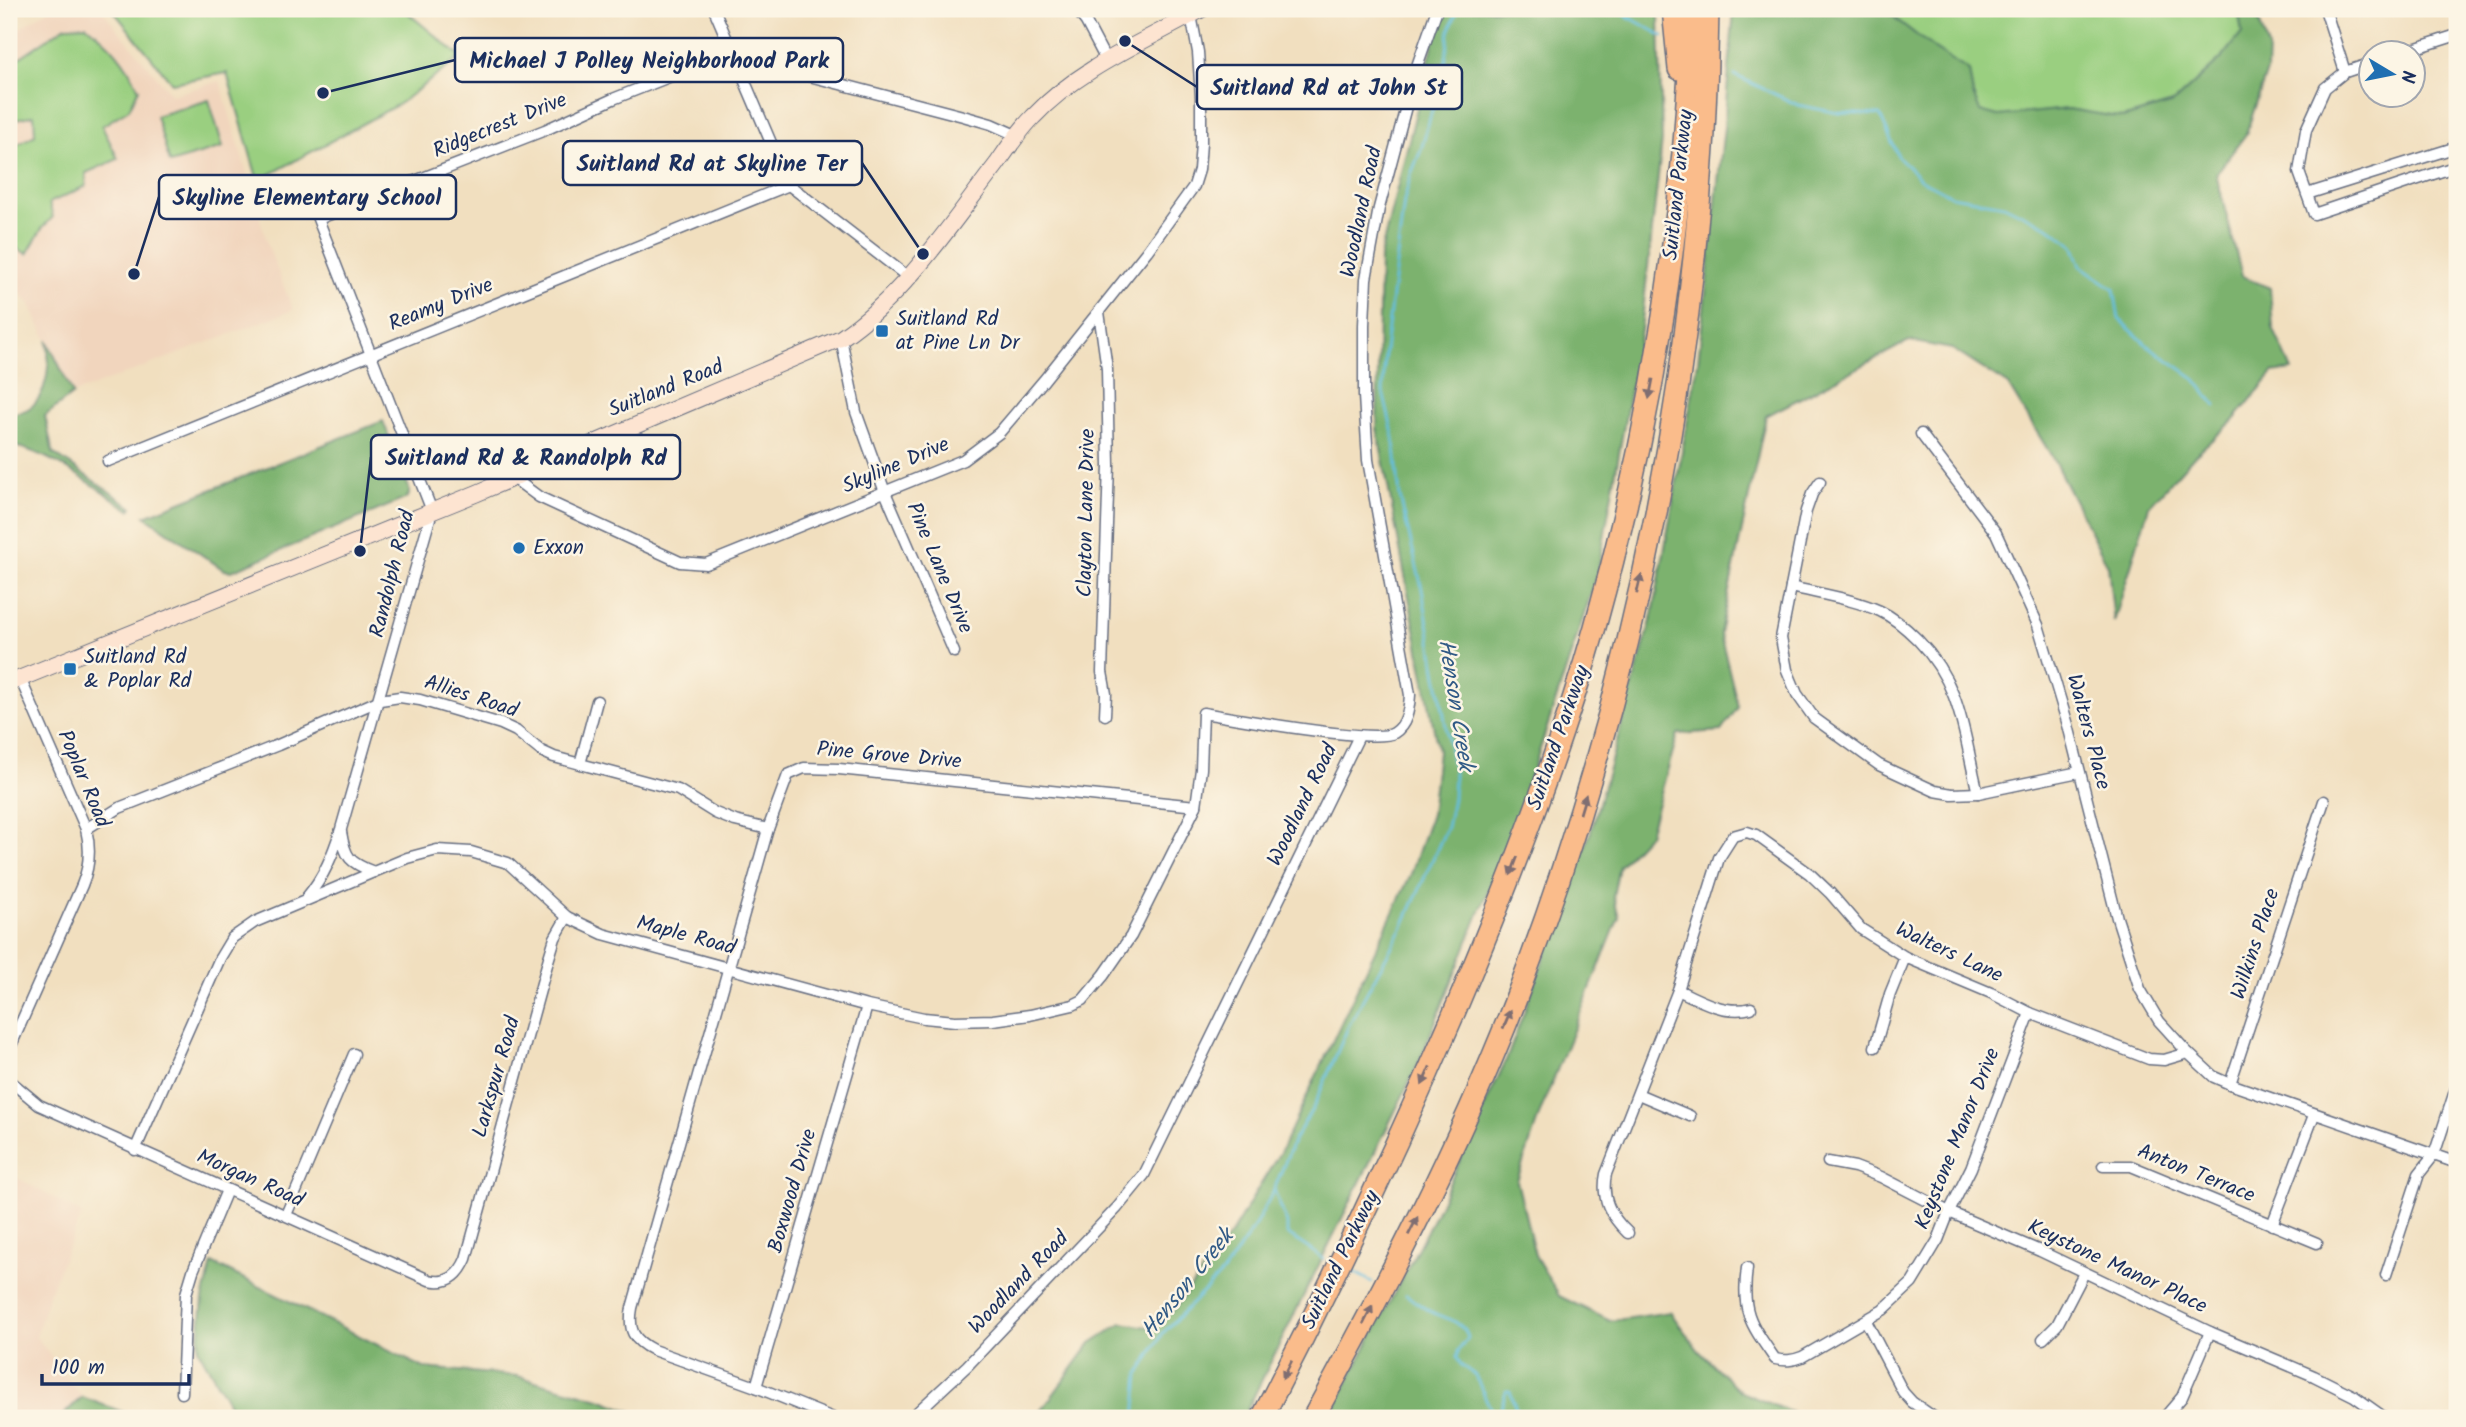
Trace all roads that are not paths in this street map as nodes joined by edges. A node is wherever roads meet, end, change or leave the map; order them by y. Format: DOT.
graph roads {
  1 [pos="715,9"];
  2 [pos="1076,9"];
  3 [pos="1437,9"];
  4 [pos="1673,9"];
  5 [pos="1692,9"];
  6 [pos="1708,9"];
  7 [pos="1717,9"];
  8 [pos="2325,9"];
  9 [pos="1197,12"];
  10 [pos="2457,35"];
  11 [pos="2428,44"];
  12 [pos="733,56"];
  13 [pos="1107,61"];
  14 [pos="2358,68"];
  15 [pos="2345,72"];
  16 [pos="1706,102"];
  17 [pos="1018,136"];
  18 [pos="2457,147"];
  19 [pos="2457,166"];
  20 [pos="789,185"];
  21 [pos="1680,191"];
  22 [pos="2307,194"];
  23 [pos="318,219"];
  24 [pos="908,277"];
  25 [pos="1099,312"];
  26 [pos="841,338"];
  27 [pos="372,353"];
  28 [pos="1921,434"];
  29 [pos="108,461"];
  30 [pos="512,477"];
  31 [pos="1821,482"];
  32 [pos="885,492"];
  33 [pos="432,511"];
  34 [pos="1791,587"];
  35 [pos="954,652"];
  36 [pos="15,681"];
  37 [pos="380,701"];
  38 [pos="597,701"];
  39 [pos="1105,715"];
  40 [pos="1359,736"];
  41 [pos="580,764"];
  42 [pos="2079,772"];
  43 [pos="1978,793"];
  44 [pos="1196,806"];
  45 [pos="2321,809"];
  46 [pos="341,829"];
  47 [pos="768,829"];
  48 [pos="86,830"];
  49 [pos="374,872"];
  50 [pos="305,900"];
  51 [pos="567,917"];
  52 [pos="1905,957"];
  53 [pos="730,967"];
  54 [pos="1678,990"];
  55 [pos="867,1006"];
  56 [pos="1751,1008"];
  57 [pos="2030,1013"];
  58 [pos="1875,1047"];
  59 [pos="9,1050"];
  60 [pos="2188,1053"];
  61 [pos="354,1054"];
  62 [pos="9,1080"];
  63 [pos="2230,1084"];
  64 [pos="2457,1085"];
  65 [pos="1638,1094"];
  66 [pos="1690,1115"];
  67 [pos="2314,1115"];
  68 [pos="135,1150"];
  69 [pos="2434,1154"];
  70 [pos="1828,1162"];
  71 [pos="2457,1163"];
  72 [pos="2103,1166"];
  73 [pos="227,1190"];
  74 [pos="1949,1212"];
  75 [pos="286,1215"];
  76 [pos="2272,1225"];
  77 [pos="1628,1233"];
  78 [pos="2317,1243"];
  79 [pos="470,1249"];
  80 [pos="1748,1268"];
  81 [pos="2084,1273"];
  82 [pos="2386,1275"];
  83 [pos="1866,1321"];
  84 [pos="2210,1332"];
  85 [pos="2043,1339"];
  86 [pos="756,1387"];
  87 [pos="182,1392"];
  88 [pos="833,1418"];
  89 [pos="911,1418"];
  90 [pos="1262,1418"];
  91 [pos="1313,1418"];
  92 [pos="1935,1418"];
  93 [pos="2164,1418"];
  94 [pos="2385,1418"];
  1 -- 12 [label="street"];
  2 -- 13 [label="street"];
  3 -- 40 [label="street, Woodland Road"];
  4 -- 21 [label="highway"];
  5 -- 21 [label="highway, Suitland Parkway"];
  6 -- 16 [label="highway, Suitland Parkway"];
  7 -- 16 [label="highway"];
  8 -- 15 [label="street"];
  9 -- 13 [label="main road, Suitland Road"];
  9 -- 25 [label="street, Skyline Drive"];
  10 -- 11 [label="street"];
  12 -- 17 [label="street"];
  12 -- 20 [label="street"];
  12 -- 23 [label="street, Ridgecrest Drive"];
  13 -- 17 [label="main road, Suitland Road"];
  14 -- 15 [label="street"];
  15 -- 22 [label="street"];
  91 -- 16 [label="highway, Suitland Parkway, one-way"];
  17 -- 24 [label="main road, Suitland Road"];
  18 -- 22 [label="street"];
  19 -- 22 [label="street"];
  20 -- 24 [label="street"];
  20 -- 27 [label="street, Reamy Drive"];
  21 -- 90 [label="highway, Suitland Parkway, one-way"];
  23 -- 27 [label="street, Randolph Road"];
  24 -- 26 [label="main road, Suitland Road"];
  25 -- 32 [label="street, Skyline Drive"];
  25 -- 39 [label="street, Clayton Lane Drive"];
  26 -- 30 [label="main road, Suitland Road"];
  26 -- 32 [label="street, Pine Lane Drive"];
  27 -- 29 [label="street, Reamy Drive"];
  27 -- 33 [label="street, Randolph Road"];
  28 -- 42 [label="street, Walters Place"];
  30 -- 32 [label="street, Skyline Drive"];
  30 -- 33 [label="main road, Suitland Road"];
  31 -- 34 [label="street"];
  32 -- 35 [label="street, Pine Lane Drive"];
  33 -- 36 [label="main road, Suitland Road"];
  33 -- 37 [label="street, Randolph Road"];
  34 -- 43 [label="street"];
  34 -- 43 [label="street"];
  36 -- 48 [label="street, Poplar Road"];
  37 -- 41 [label="street, Allies Road"];
  37 -- 46 [label="street, Randolph Road"];
  37 -- 48 [label="street, Allies Road"];
  38 -- 41 [label="street"];
  40 -- 44 [label="street, Maple Road"];
  40 -- 89 [label="street, Woodland Road"];
  41 -- 47 [label="street, Allies Road"];
  42 -- 43 [label="street"];
  42 -- 60 [label="street, Walters Place"];
  44 -- 47 [label="street, Pine Grove Drive"];
  44 -- 55 [label="street, Maple Road"];
  45 -- 63 [label="street, Wilkins Place"];
  46 -- 49 [label="street"];
  46 -- 50 [label="street, Randolph Road"];
  47 -- 53 [label="street, Pine Grove Drive"];
  48 -- 59 [label="street, Poplar Road"];
  49 -- 50 [label="street, Maple Road"];
  49 -- 51 [label="street, Maple Road"];
  50 -- 68 [label="street, Maple Road"];
  51 -- 53 [label="street, Maple Road"];
  51 -- 79 [label="street, Larkspur Road"];
  52 -- 54 [label="street, Walters Lane"];
  52 -- 57 [label="street, Walters Lane"];
  52 -- 58 [label="street"];
  53 -- 55 [label="street, Maple Road"];
  53 -- 86 [label="street, Pine Grove Drive"];
  54 -- 56 [label="street"];
  54 -- 65 [label="street, Walters Lane"];
  55 -- 86 [label="street, Boxwood Drive"];
  57 -- 60 [label="street, Walters Lane"];
  57 -- 74 [label="street, Keystone Manor Drive"];
  60 -- 63 [label="street"];
  61 -- 75 [label="street"];
  62 -- 68 [label="street, Morgan Road"];
  63 -- 67 [label="street"];
  64 -- 69 [label="street"];
  65 -- 66 [label="street"];
  65 -- 77 [label="street, Walters Lane"];
  67 -- 69 [label="street"];
  67 -- 76 [label="street"];
  68 -- 73 [label="street, Morgan Road"];
  69 -- 71 [label="street"];
  69 -- 82 [label="street"];
  70 -- 74 [label="street, Keystone Manor Place"];
  72 -- 76 [label="street, Anton Terrace"];
  73 -- 75 [label="street, Morgan Road"];
  73 -- 87 [label="street"];
  74 -- 81 [label="street, Keystone Manor Place"];
  74 -- 83 [label="street, Keystone Manor Drive"];
  75 -- 79 [label="street, Morgan Road"];
  76 -- 78 [label="street, Anton Terrace"];
  80 -- 83 [label="street, Keystone Manor Drive"];
  81 -- 84 [label="street, Keystone Manor Place"];
  81 -- 85 [label="street"];
  83 -- 92 [label="street"];
  84 -- 93 [label="street"];
  84 -- 94 [label="street, Keystone Manor Place"];
  86 -- 88 [label="street"];
}
